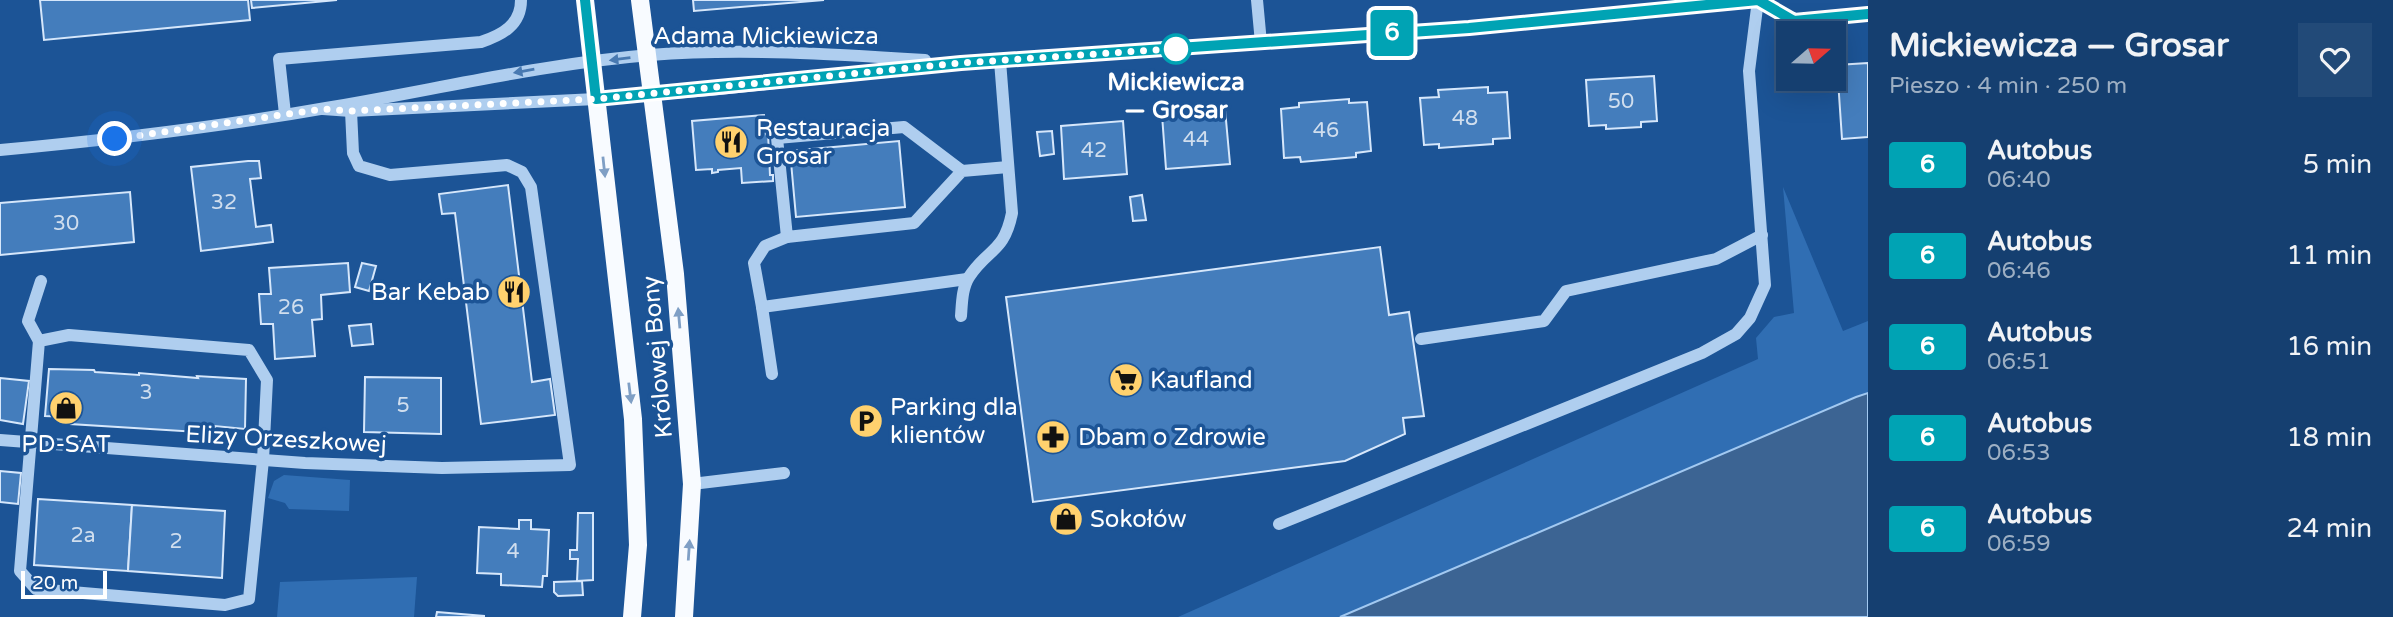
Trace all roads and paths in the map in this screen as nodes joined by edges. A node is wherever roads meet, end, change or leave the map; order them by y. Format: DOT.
graph roads {
  1 [pos="520,0"];
  2 [pos="585,0"];
  3 [pos="640,0"];
  4 [pos="1257,0"];
  5 [pos="1758,0"];
  6 [pos="1868,14"];
  7 [pos="1261,43"];
  8 [pos="647,55"];
  9 [pos="1000,61"];
  10 [pos="592,62"];
  11 [pos="961,63"];
  12 [pos="651,94"];
  13 [pos="596,99"];
  14 [pos="323,109"];
  15 [pos="351,111"];
  16 [pos="285,114"];
  17 [pos="0,150"];
  18 [pos="1008,167"];
  19 [pos="962,171"];
  20 [pos="1762,235"];
  21 [pos="787,237"];
  22 [pos="967,279"];
  23 [pos="41,281"];
  24 [pos="762,307"];
  25 [pos="961,316"];
  26 [pos="1421,339"];
  27 [pos="38,341"];
  28 [pos="772,374"];
  29 [pos="0,440"];
  30 [pos="30,443"];
  31 [pos="263,460"];
  32 [pos="784,473"];
  33 [pos="692,484"];
  34 [pos="1279,524"];
  35 [pos="632,617"];
  36 [pos="684,617"];
  1 -- 16 [label="street"];
  2 -- 10 [label="main road, Królowej Bony"];
  3 -- 8 [label="main road, Królowej Bony"];
  4 -- 7 [label="street"];
  5 -- 6 [label="street"];
  5 -- 7 [label="street, Adama Mickiewicza"];
  5 -- 20 [label="street"];
  7 -- 9 [label="street, Adama Mickiewicza"];
  8 -- 10 [label="street, Adama Mickiewicza, one-way"];
  8 -- 11 [label="street, Adama Mickiewicza"];
  8 -- 12 [label="main road, Królowej Bony"];
  9 -- 11 [label="street, Adama Mickiewicza"];
  9 -- 18 [label="street"];
  10 -- 13 [label="main road, Królowej Bony"];
  10 -- 14 [label="street, Adama Mickiewicza, one-way"];
  11 -- 12 [label="street, Adama Mickiewicza"];
  12 -- 13 [label="street, Adama Mickiewicza"];
  33 -- 12 [label="main road, Królowej Bony, one-way"];
  13 -- 15 [label="street, Adama Mickiewicza"];
  13 -- 35 [label="main road, Królowej Bony, one-way"];
  14 -- 15 [label="street, Adama Mickiewicza"];
  14 -- 16 [label="street, Adama Mickiewicza"];
  15 -- 31 [label="street, Elizy Orzeszkowej"];
  16 -- 17 [label="street, Adama Mickiewicza"];
  18 -- 19 [label="street"];
  18 -- 22 [label="street"];
  19 -- 21 [label="street"];
  19 -- 21 [label="street"];
  20 -- 26 [label="street"];
  20 -- 34 [label="street"];
  21 -- 24 [label="street"];
  22 -- 24 [label="street"];
  22 -- 25 [label="street"];
  23 -- 27 [label="street"];
  24 -- 28 [label="street"];
  27 -- 30 [label="street"];
  27 -- 31 [label="street"];
  29 -- 30 [label="street, Elizy Orzeszkowej"];
  30 -- 31 [label="street, Elizy Orzeszkowej"];
  30 -- 31 [label="street"];
  32 -- 33 [label="street"];
  36 -- 33 [label="main road, Królowej Bony, one-way"];
}
